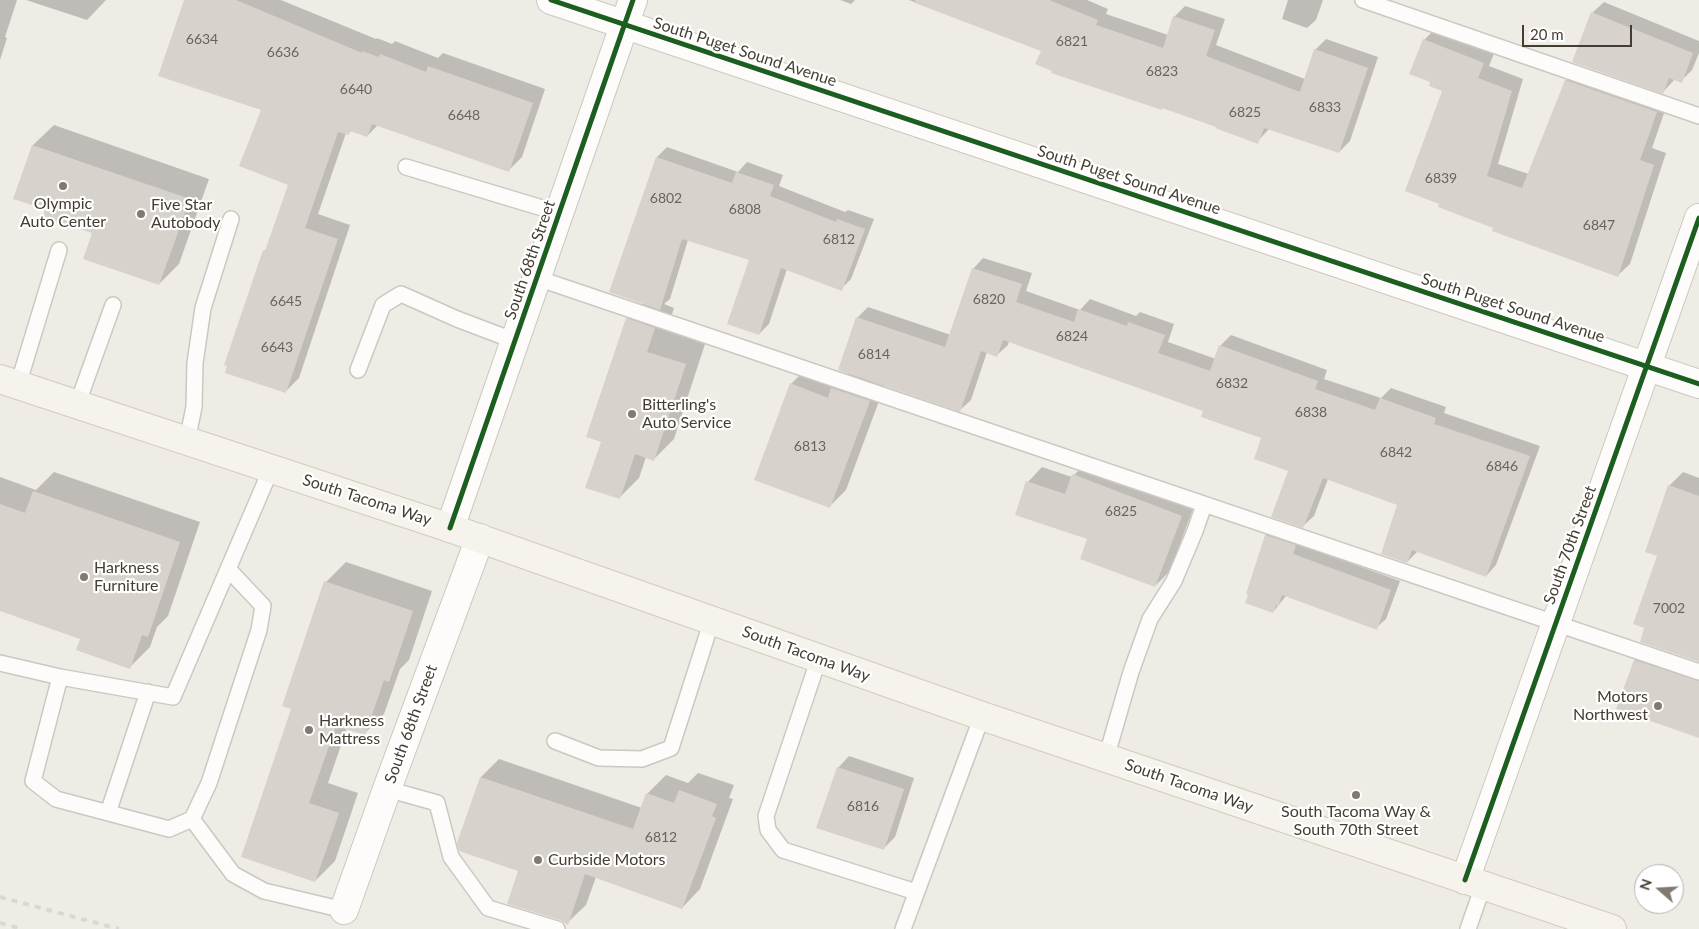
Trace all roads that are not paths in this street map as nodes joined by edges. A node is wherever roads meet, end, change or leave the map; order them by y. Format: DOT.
graph roads {
  1 [pos="551,0"];
  2 [pos="1363,0"];
  3 [pos="628,12"];
  4 [pos="1699,116"];
  5 [pos="406,167"];
  6 [pos="559,213"];
  7 [pos="1699,218"];
  8 [pos="231,219"];
  9 [pos="59,250"];
  10 [pos="537,278"];
  11 [pos="113,305"];
  12 [pos="515,340"];
  13 [pos="1647,366"];
  14 [pos="358,370"];
  15 [pos="9,382"];
  16 [pos="1699,384"];
  17 [pos="77,405"];
  18 [pos="187,441"];
  19 [pos="271,469"];
  20 [pos="1204,505"];
  21 [pos="450,528"];
  22 [pos="480,538"];
  23 [pos="228,569"];
  24 [pos="712,620"];
  25 [pos="1556,623"];
  26 [pos="819,658"];
  27 [pos="0,663"];
  28 [pos="1699,672"];
  29 [pos="60,677"];
  30 [pos="148,692"];
  31 [pos="982,716"];
  32 [pos="555,741"];
  33 [pos="1106,758"];
  34 [pos="387,789"];
  35 [pos="108,813"];
  36 [pos="192,820"];
  37 [pos="1474,883"];
  38 [pos="916,892"];
  39 [pos="344,910"];
  40 [pos="557,929"];
  41 [pos="902,929"];
  42 [pos="1468,929"];
  43 [pos="1612,929"];
  1 -- 3 [label="street, South Puget Sound Avenue"];
  2 -- 4 [label="lane"];
  3 -- 6 [label="street, South 68th Street"];
  3 -- 13 [label="street, South Puget Sound Avenue"];
  5 -- 6 [label="lane"];
  6 -- 10 [label="street, South 68th Street"];
  7 -- 13 [label="street, South 70th Street"];
  8 -- 18 [label="lane"];
  9 -- 15 [label="lane"];
  10 -- 12 [label="street, South 68th Street"];
  10 -- 20 [label="lane"];
  11 -- 17 [label="lane"];
  12 -- 14 [label="lane"];
  12 -- 21 [label="street, South 68th Street"];
  13 -- 16 [label="street, South Puget Sound Avenue"];
  13 -- 25 [label="street, South 70th Street"];
  15 -- 17 [label="main road, South Tacoma Way"];
  17 -- 18 [label="main road, South Tacoma Way"];
  18 -- 19 [label="main road, South Tacoma Way"];
  19 -- 21 [label="main road, South Tacoma Way"];
  19 -- 23 [label="lane"];
  20 -- 25 [label="lane"];
  20 -- 33 [label="lane"];
  21 -- 22 [label="main road, South Tacoma Way"];
  22 -- 24 [label="main road, South Tacoma Way"];
  22 -- 34 [label="street, South 68th Street"];
  23 -- 30 [label="lane"];
  23 -- 36 [label="lane"];
  24 -- 26 [label="main road, South Tacoma Way"];
  24 -- 32 [label="lane"];
  25 -- 28 [label="lane"];
  25 -- 37 [label="street, South 70th Street"];
  26 -- 31 [label="main road, South Tacoma Way"];
  26 -- 38 [label="lane"];
  27 -- 29 [label="lane"];
  29 -- 30 [label="lane"];
  29 -- 35 [label="lane"];
  30 -- 35 [label="lane"];
  31 -- 33 [label="main road, South Tacoma Way"];
  31 -- 38 [label="lane"];
  33 -- 37 [label="main road, South Tacoma Way"];
  34 -- 39 [label="street, South 68th Street"];
  34 -- 40 [label="lane"];
  35 -- 36 [label="lane"];
  36 -- 39 [label="lane"];
  37 -- 42 [label="lane"];
  37 -- 43 [label="main road, South Tacoma Way"];
  38 -- 41 [label="lane"];
}
